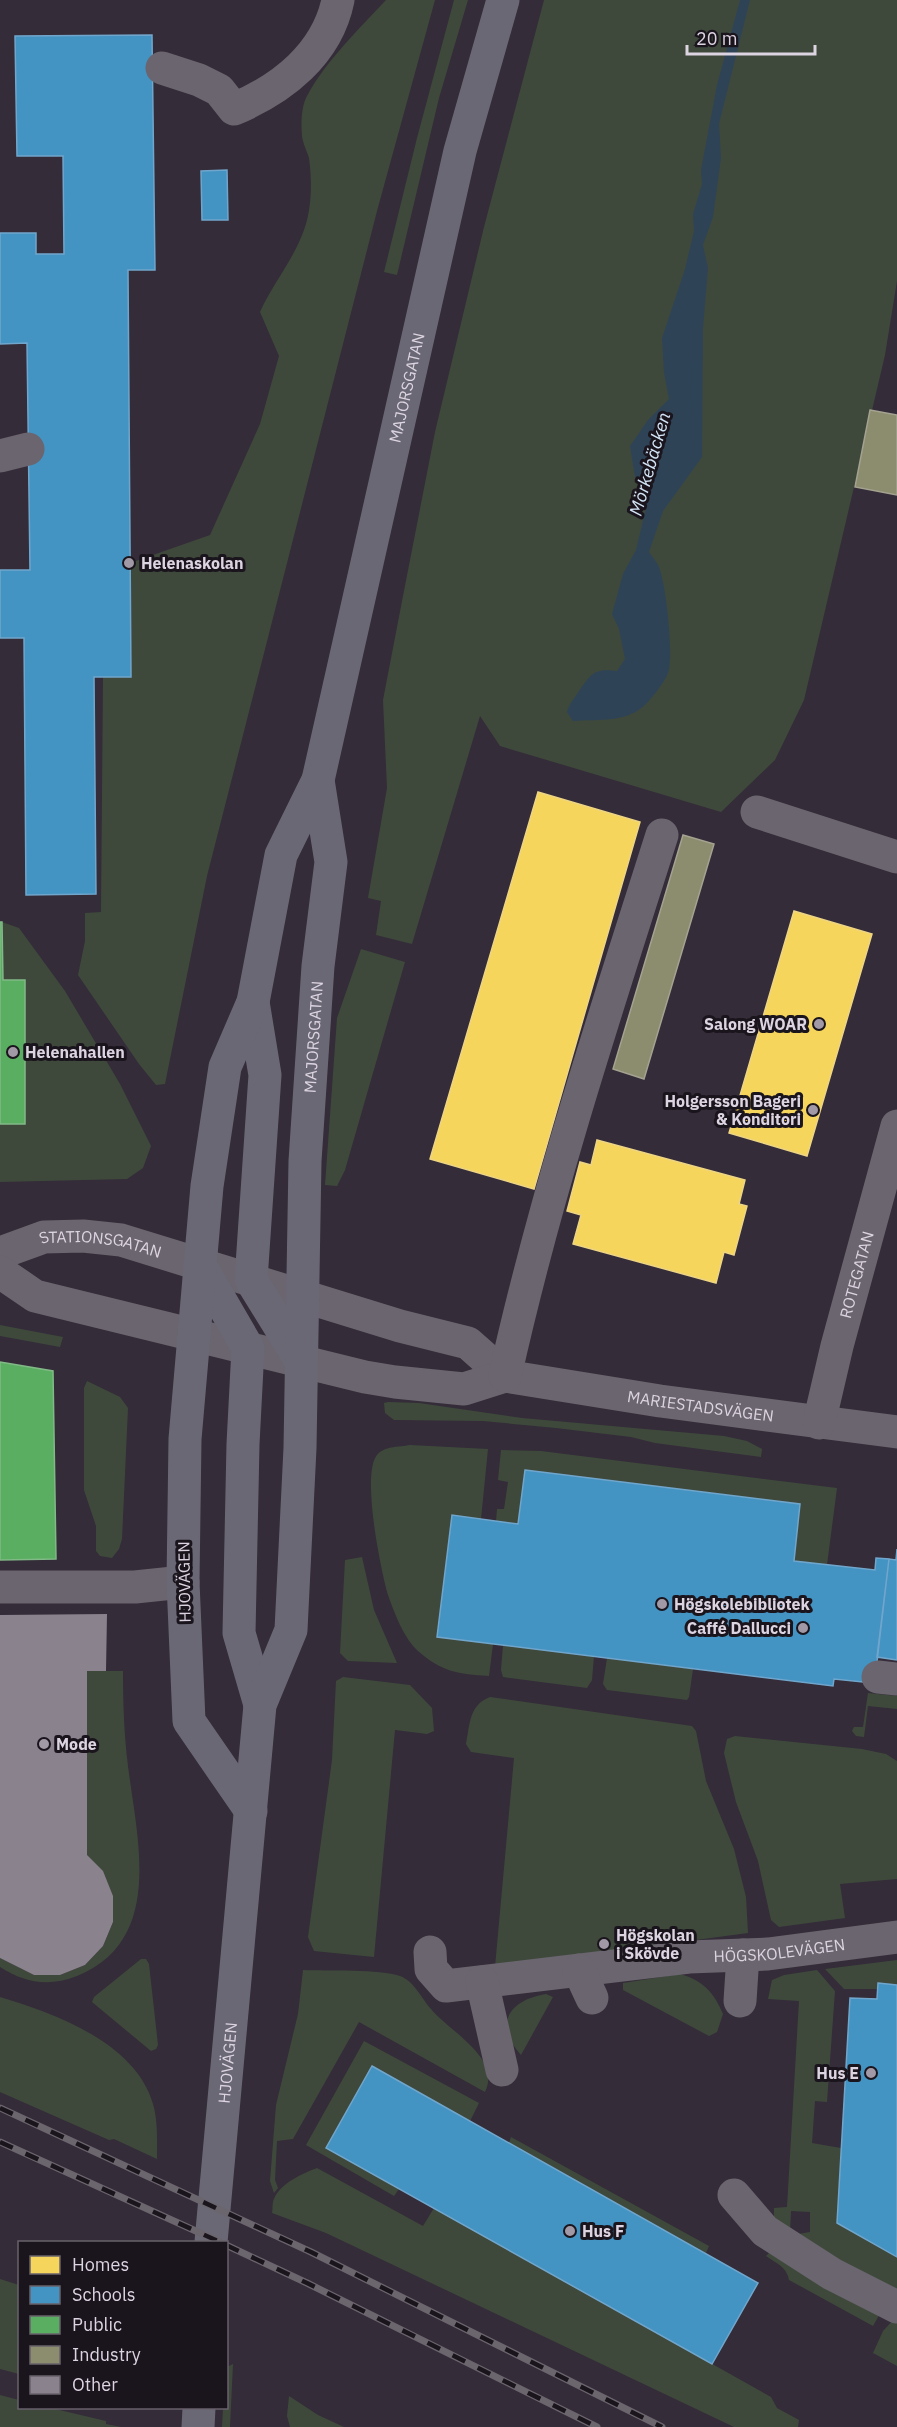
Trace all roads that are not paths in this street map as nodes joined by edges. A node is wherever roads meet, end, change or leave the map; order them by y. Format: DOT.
graph roads {
  1 [pos="338,0"];
  2 [pos="503,0"];
  3 [pos="162,68"];
  4 [pos="318,780"];
  5 [pos="757,812"];
  6 [pos="662,835"];
  7 [pos="897,856"];
  8 [pos="253,1002"];
  9 [pos="897,1126"];
  10 [pos="0,1253"];
  11 [pos="200,1264"];
  12 [pos="0,1272"];
  13 [pos="251,1280"];
  14 [pos="302,1296"];
  15 [pos="194,1335"];
  16 [pos="248,1348"];
  17 [pos="301,1361"];
  18 [pos="505,1376"];
  19 [pos="819,1423"];
  20 [pos="897,1432"];
  21 [pos="183,1582"];
  22 [pos="0,1587"];
  23 [pos="260,1705"];
  24 [pos="251,1811"];
  25 [pos="897,1937"];
  26 [pos="430,1952"];
  27 [pos="743,1955"];
  28 [pos="482,1982"];
  29 [pos="740,2001"];
  30 [pos="502,2070"];
  31 [pos="734,2195"];
  32 [pos="211,2241"];
  33 [pos="897,2307"];
  34 [pos="199,2409"];
  35 [pos="198,2427"];
  1 -- 3 [label="street"];
  2 -- 4 [label="main road, MAJORSGATAN"];
  4 -- 8 [label="main road, MAJORSGATAN"];
  4 -- 14 [label="main road, MAJORSGATAN"];
  5 -- 7 [label="street"];
  6 -- 18 [label="street"];
  8 -- 11 [label="main road, MAJORSGATAN"];
  8 -- 13 [label="main road, MAJORSGATAN"];
  9 -- 19 [label="street, ROTEGATAN"];
  10 -- 11 [label="street, STATIONSGATAN"];
  11 -- 13 [label="street, STATIONSGATAN"];
  11 -- 15 [label="main road, HJOVÄGEN"];
  11 -- 16 [label="main road"];
  12 -- 15 [label="street"];
  13 -- 14 [label="street, STATIONSGATAN"];
  13 -- 17 [label="main road"];
  14 -- 17 [label="main road, MAJORSGATAN"];
  14 -- 18 [label="street"];
  15 -- 16 [label="street, MARIESTADSVÄGEN"];
  15 -- 21 [label="main road, HJOVÄGEN"];
  16 -- 17 [label="street, MARIESTADSVÄGEN"];
  16 -- 23 [label="main road, HJOVÄGEN"];
  17 -- 18 [label="street, MARIESTADSVÄGEN"];
  17 -- 23 [label="main road, HJOVÄGEN"];
  18 -- 19 [label="street, MARIESTADSVÄGEN"];
  19 -- 20 [label="street, MARIESTADSVÄGEN"];
  21 -- 22 [label="street"];
  21 -- 24 [label="main road, HJOVÄGEN"];
  23 -- 24 [label="main road, HJOVÄGEN"];
  24 -- 32 [label="main road, HJOVÄGEN"];
  25 -- 27 [label="street, HÖGSKOLEVÄGEN"];
  26 -- 28 [label="street, HÖGSKOLEVÄGEN"];
  27 -- 28 [label="street, HÖGSKOLEVÄGEN"];
  27 -- 29 [label="street"];
  28 -- 30 [label="street"];
  31 -- 33 [label="street"];
  34 -- 35 [label="main road"];
}
